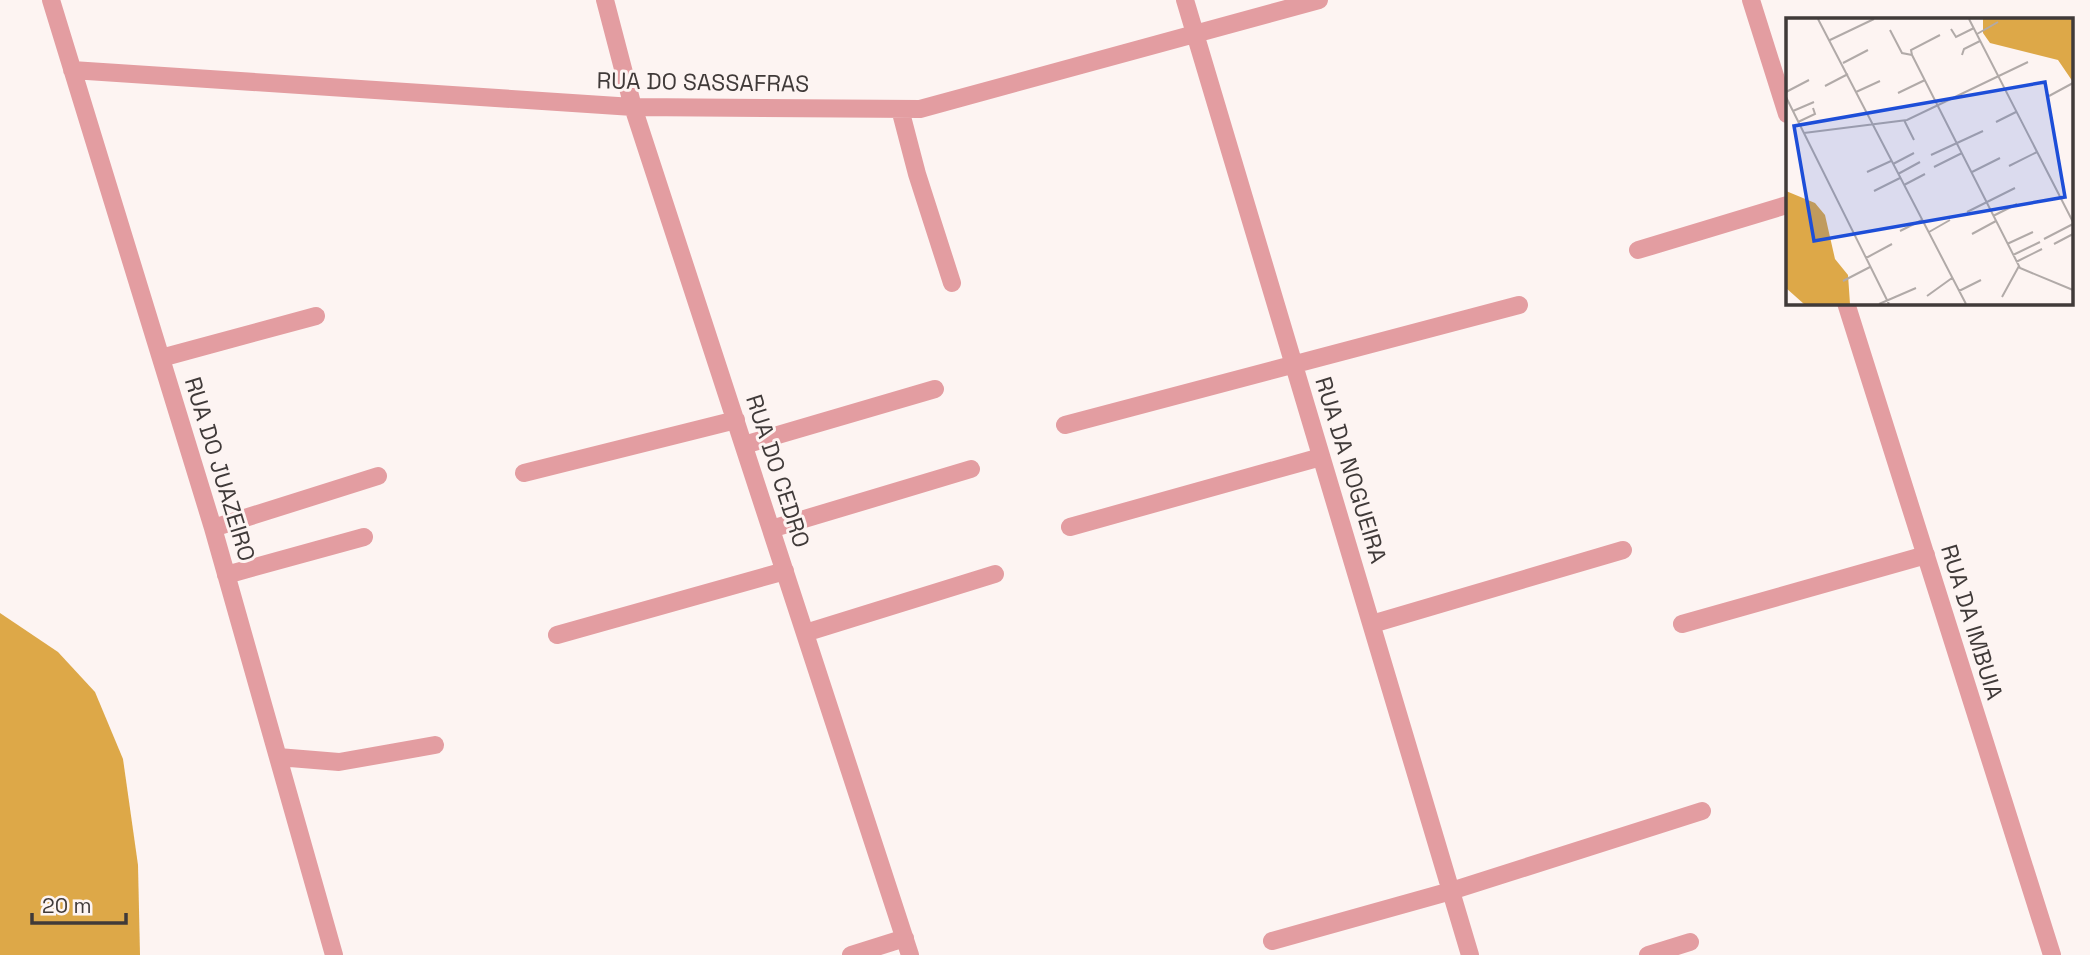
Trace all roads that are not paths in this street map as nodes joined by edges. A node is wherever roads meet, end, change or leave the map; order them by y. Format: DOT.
graph roads {
  1 [pos="51,0"];
  2 [pos="605,0"];
  3 [pos="1185,0"];
  4 [pos="1319,0"];
  5 [pos="1751,0"];
  6 [pos="1196,35"];
  7 [pos="72,70"];
  8 [pos="633,107"];
  9 [pos="900,109"];
  10 [pos="1786,111"];
  11 [pos="1786,205"];
  12 [pos="1639,250"];
  13 [pos="952,283"];
  14 [pos="1846,304"];
  15 [pos="1519,305"];
  16 [pos="316,316"];
  17 [pos="161,358"];
  18 [pos="1294,366"];
  19 [pos="935,389"];
  20 [pos="736,420"];
  21 [pos="1065,425"];
  22 [pos="744,444"];
  23 [pos="1321,457"];
  24 [pos="971,469"];
  25 [pos="524,473"];
  26 [pos="378,476"];
  27 [pos="1070,527"];
  28 [pos="213,528"];
  29 [pos="771,529"];
  30 [pos="364,537"];
  31 [pos="1623,550"];
  32 [pos="1926,555"];
  33 [pos="785,571"];
  34 [pos="995,574"];
  35 [pos="226,575"];
  36 [pos="1372,624"];
  37 [pos="1682,624"];
  38 [pos="805,633"];
  39 [pos="557,635"];
  40 [pos="435,745"];
  41 [pos="278,757"];
  42 [pos="1702,811"];
  43 [pos="1451,891"];
  44 [pos="1272,941"];
  45 [pos="1690,942"];
  46 [pos="908,946"];
  47 [pos="334,955"];
  48 [pos="851,955"];
  49 [pos="1470,955"];
  50 [pos="1648,955"];
  51 [pos="2052,955"];
  1 -- 7 [label="street, RUA DO JUAZEIRO"];
  2 -- 8 [label="street, RUA DO CEDRO"];
  3 -- 6 [label="street, RUA DA NOGUEIRA"];
  4 -- 6 [label="street, RUA DO SASSAFRAS"];
  5 -- 10 [label="street"];
  6 -- 9 [label="street, RUA DO SASSAFRAS"];
  6 -- 18 [label="street, RUA DA NOGUEIRA"];
  7 -- 8 [label="street, RUA DO SASSAFRAS"];
  7 -- 17 [label="street, RUA DO JUAZEIRO"];
  8 -- 9 [label="street, RUA DO SASSAFRAS"];
  8 -- 20 [label="street, RUA DO CEDRO"];
  9 -- 13 [label="street"];
  11 -- 12 [label="street"];
  14 -- 32 [label="street, RUA DA IMBUIA"];
  15 -- 18 [label="street"];
  16 -- 17 [label="street"];
  17 -- 28 [label="street, RUA DO JUAZEIRO"];
  18 -- 21 [label="street"];
  18 -- 23 [label="street, RUA DA NOGUEIRA"];
  19 -- 22 [label="street"];
  20 -- 22 [label="street, RUA DO CEDRO"];
  20 -- 25 [label="street"];
  22 -- 29 [label="street, RUA DO CEDRO"];
  23 -- 27 [label="street"];
  23 -- 36 [label="street, RUA DA NOGUEIRA"];
  24 -- 29 [label="street"];
  26 -- 28 [label="street"];
  28 -- 35 [label="street, RUA DO JUAZEIRO"];
  29 -- 33 [label="street, RUA DO CEDRO"];
  30 -- 35 [label="street"];
  31 -- 36 [label="street"];
  32 -- 37 [label="street"];
  32 -- 51 [label="street, RUA DA IMBUIA"];
  33 -- 38 [label="street, RUA DO CEDRO"];
  33 -- 39 [label="street"];
  34 -- 38 [label="street"];
  35 -- 41 [label="street, RUA DO JUAZEIRO"];
  36 -- 43 [label="street, RUA DA NOGUEIRA"];
  38 -- 46 [label="street, RUA DO CEDRO"];
  40 -- 41 [label="street"];
  41 -- 47 [label="street, RUA DO JUAZEIRO"];
  42 -- 43 [label="street"];
  43 -- 44 [label="street"];
  43 -- 49 [label="street, RUA DA NOGUEIRA"];
  45 -- 50 [label="street"];
  46 -- 48 [label="street"];
}
